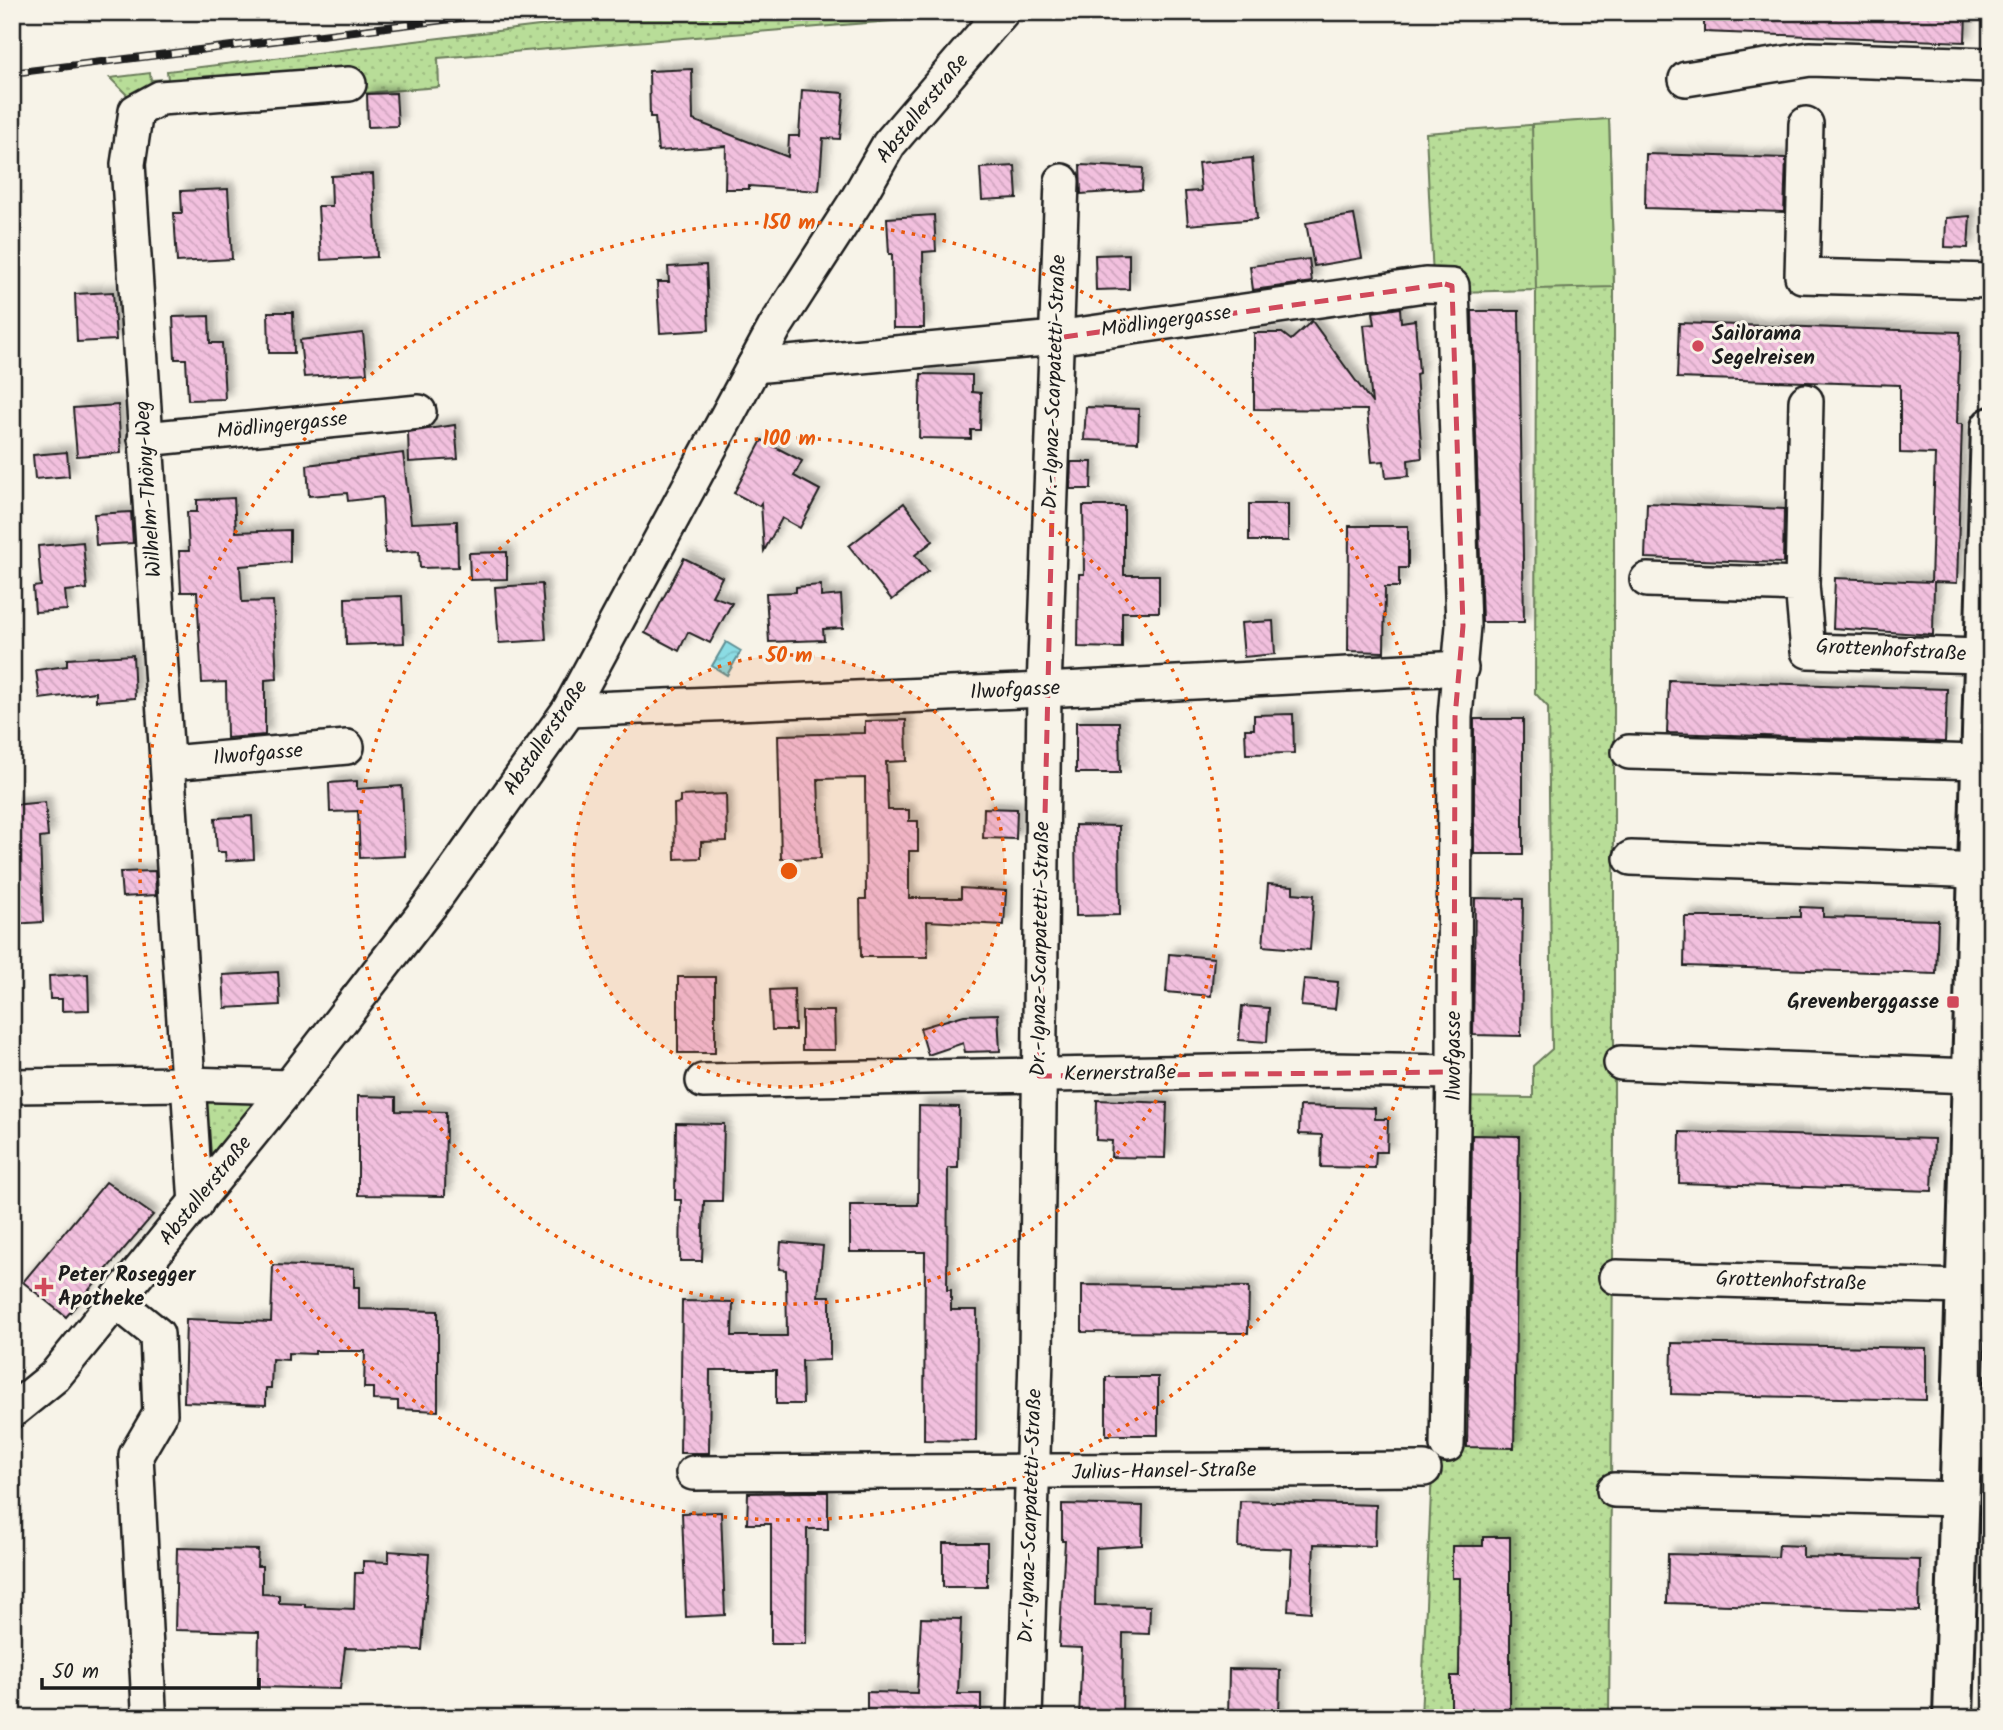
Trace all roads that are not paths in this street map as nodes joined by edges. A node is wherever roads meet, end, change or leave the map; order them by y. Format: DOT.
graph roads {
  1 [pos="1002,12"];
  2 [pos="1991,65"];
  3 [pos="1686,79"];
  4 [pos="349,85"];
  5 [pos="1806,124"];
  6 [pos="1062,181"];
  7 [pos="1991,281"];
  8 [pos="1452,286"];
  9 [pos="1056,338"];
  10 [pos="754,366"];
  11 [pos="1806,401"];
  12 [pos="419,412"];
  13 [pos="1991,427"];
  14 [pos="145,439"];
  15 [pos="1647,580"];
  16 [pos="1802,584"];
  17 [pos="1982,656"];
  18 [pos="1461,668"];
  19 [pos="1044,690"];
  20 [pos="569,710"];
  21 [pos="346,747"];
  22 [pos="1629,752"];
  23 [pos="170,762"];
  24 [pos="1979,762"];
  25 [pos="1630,858"];
  26 [pos="1983,876"];
  27 [pos="1621,1063"];
  28 [pos="1454,1072"];
  29 [pos="1039,1076"];
  30 [pos="1971,1076"];
  31 [pos="703,1081"];
  32 [pos="187,1084"];
  33 [pos="12,1086"];
  34 [pos="289,1087"];
  35 [pos="196,1204"];
  36 [pos="1616,1277"];
  37 [pos="1965,1287"];
  38 [pos="116,1301"];
  39 [pos="12,1411"];
  40 [pos="1976,1441"];
  41 [pos="1447,1445"];
  42 [pos="1424,1469"];
  43 [pos="694,1474"];
  44 [pos="1031,1474"];
  45 [pos="1614,1490"];
  46 [pos="1959,1499"];
  47 [pos="149,1707"];
  48 [pos="1025,1718"];
  49 [pos="1953,1718"];
  1 -- 10 [label="street, Abstallerstraße"];
  2 -- 3 [label="street"];
  4 -- 14 [label="street, Wilhelm-Thöny-Weg"];
  5 -- 7 [label="street"];
  6 -- 9 [label="street, Dr.-Ignaz-Scarpatetti-Straße"];
  8 -- 9 [label="street, Mödlingergasse"];
  8 -- 18 [label="street, Ilwofgasse"];
  9 -- 10 [label="street, Mödlingergasse"];
  9 -- 19 [label="street, Dr.-Ignaz-Scarpatetti-Straße"];
  10 -- 20 [label="street, Abstallerstraße"];
  11 -- 16 [label="street"];
  12 -- 14 [label="street, Mödlingergasse"];
  13 -- 17 [label="main road, Grottenhofstraße"];
  14 -- 23 [label="street, Wilhelm-Thöny-Weg"];
  15 -- 16 [label="street"];
  16 -- 17 [label="street, Grottenhofstraße"];
  17 -- 24 [label="main road, Grottenhofstraße"];
  18 -- 19 [label="street, Ilwofgasse"];
  18 -- 28 [label="street, Ilwofgasse"];
  19 -- 20 [label="street, Ilwofgasse"];
  19 -- 29 [label="street, Dr.-Ignaz-Scarpatetti-Straße"];
  20 -- 34 [label="street, Abstallerstraße"];
  21 -- 23 [label="street, Ilwofgasse"];
  22 -- 24 [label="street"];
  23 -- 32 [label="street, Wilhelm-Thöny-Weg"];
  24 -- 26 [label="main road, Grottenhofstraße"];
  25 -- 26 [label="street"];
  26 -- 30 [label="main road, Grottenhofstraße"];
  27 -- 30 [label="street"];
  28 -- 29 [label="street, Kernerstraße"];
  28 -- 41 [label="street, Ilwofgasse"];
  29 -- 31 [label="street, Kernerstraße"];
  29 -- 44 [label="street, Dr.-Ignaz-Scarpatetti-Straße"];
  30 -- 37 [label="main road, Grottenhofstraße"];
  32 -- 33 [label="street"];
  32 -- 34 [label="street"];
  32 -- 35 [label="street, Wilhelm-Thöny-Weg"];
  34 -- 35 [label="street, Abstallerstraße"];
  35 -- 38 [label="street, Abstallerstraße"];
  36 -- 37 [label="street, Grottenhofstraße"];
  37 -- 40 [label="main road, Grottenhofstraße"];
  38 -- 39 [label="street, Abstallerstraße"];
  38 -- 47 [label="street"];
  40 -- 46 [label="main road, Grottenhofstraße"];
  42 -- 44 [label="street, Julius-Hansel-Straße"];
  43 -- 44 [label="street, Julius-Hansel-Straße"];
  44 -- 48 [label="street, Dr.-Ignaz-Scarpatetti-Straße"];
  45 -- 46 [label="street"];
  46 -- 49 [label="main road, Grottenhofstraße"];
}
